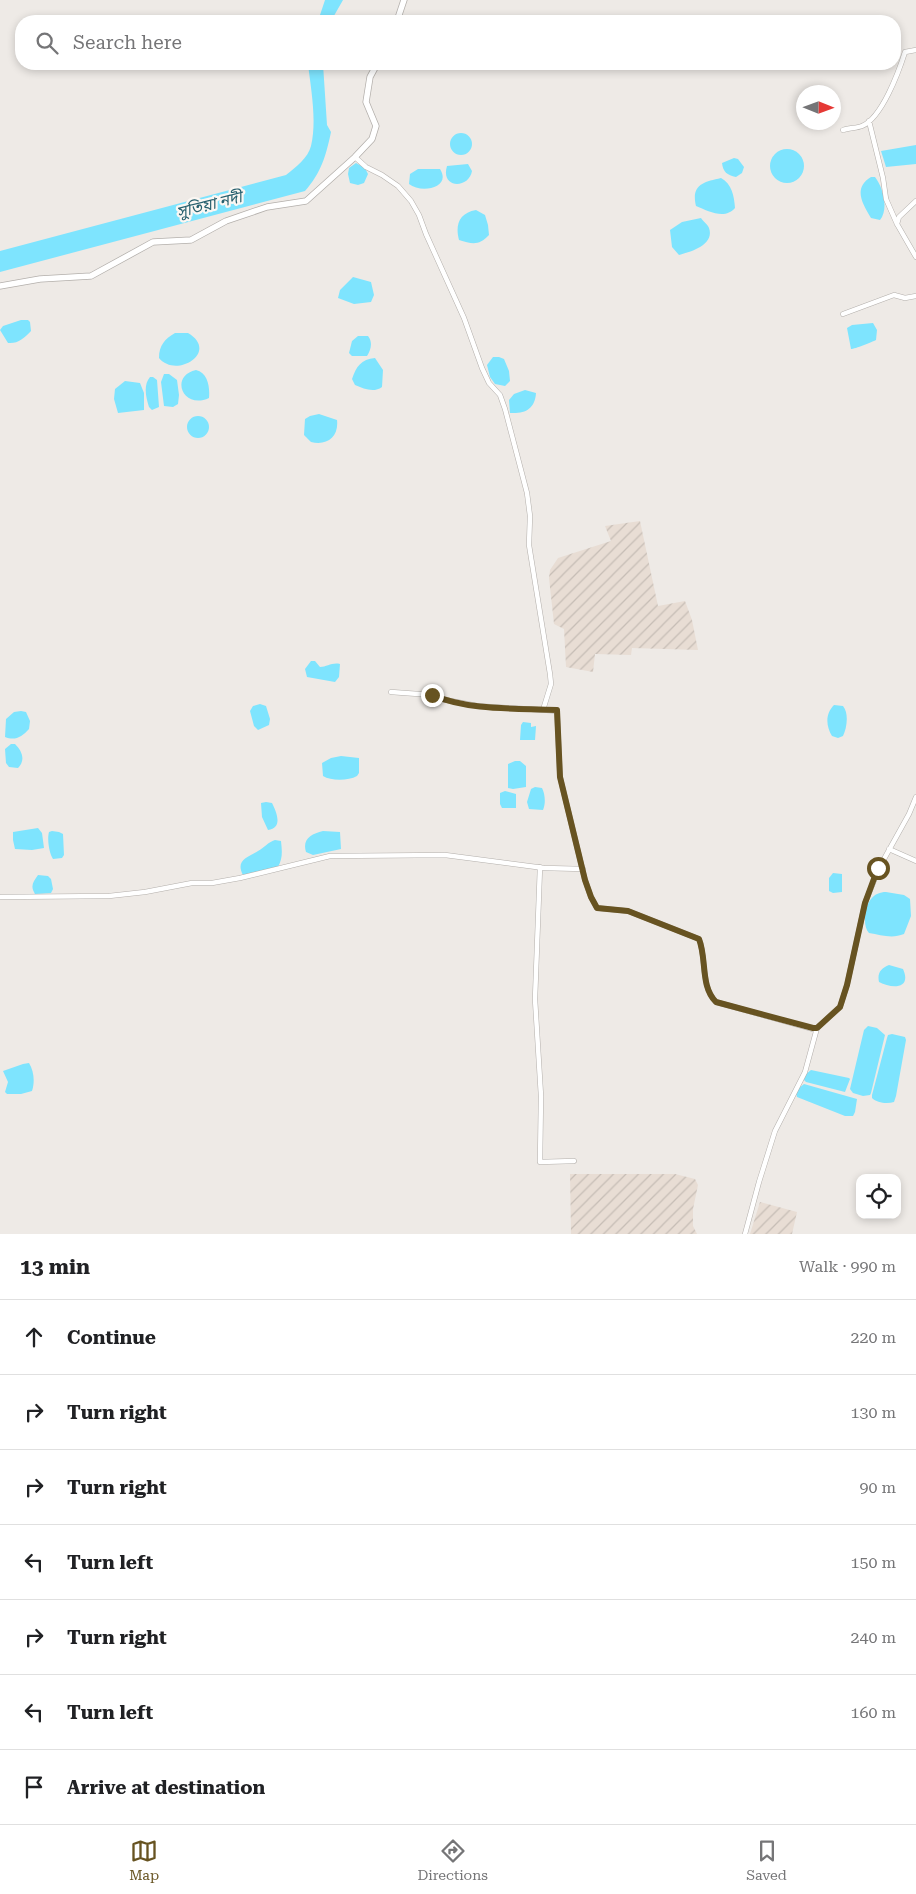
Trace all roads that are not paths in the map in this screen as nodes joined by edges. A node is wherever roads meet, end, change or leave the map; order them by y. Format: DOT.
graph roads {
  1 [pos="404,0"];
  2 [pos="399,15"];
  3 [pos="916,50"];
  4 [pos="901,64"];
  5 [pos="374,70"];
  6 [pos="899,70"];
  7 [pos="869,121"];
  8 [pos="843,130"];
  9 [pos="355,157"];
  10 [pos="916,201"];
  11 [pos="896,224"];
  12 [pos="916,257"];
  13 [pos="0,286"];
  14 [pos="916,296"];
  15 [pos="843,314"];
  16 [pos="391,692"];
  17 [pos="543,710"];
  18 [pos="916,797"];
  19 [pos="889,849"];
  20 [pos="916,861"];
  21 [pos="540,867"];
  22 [pos="582,869"];
  23 [pos="0,897"];
  24 [pos="817,1028"];
  25 [pos="574,1161"];
  26 [pos="745,1234"];
  1 -- 2 [label="street"];
  3 -- 4 [label="street"];
  5 -- 9 [label="street"];
  6 -- 7 [label="street"];
  7 -- 8 [label="street"];
  7 -- 11 [label="street"];
  9 -- 13 [label="street"];
  9 -- 17 [label="street"];
  10 -- 11 [label="street"];
  11 -- 12 [label="street"];
  14 -- 15 [label="street"];
  16 -- 17 [label="street"];
  17 -- 22 [label="street"];
  18 -- 19 [label="street"];
  19 -- 20 [label="street"];
  19 -- 24 [label="street"];
  21 -- 22 [label="street"];
  21 -- 23 [label="street"];
  21 -- 25 [label="street"];
  22 -- 24 [label="street"];
  24 -- 26 [label="street"];
}
